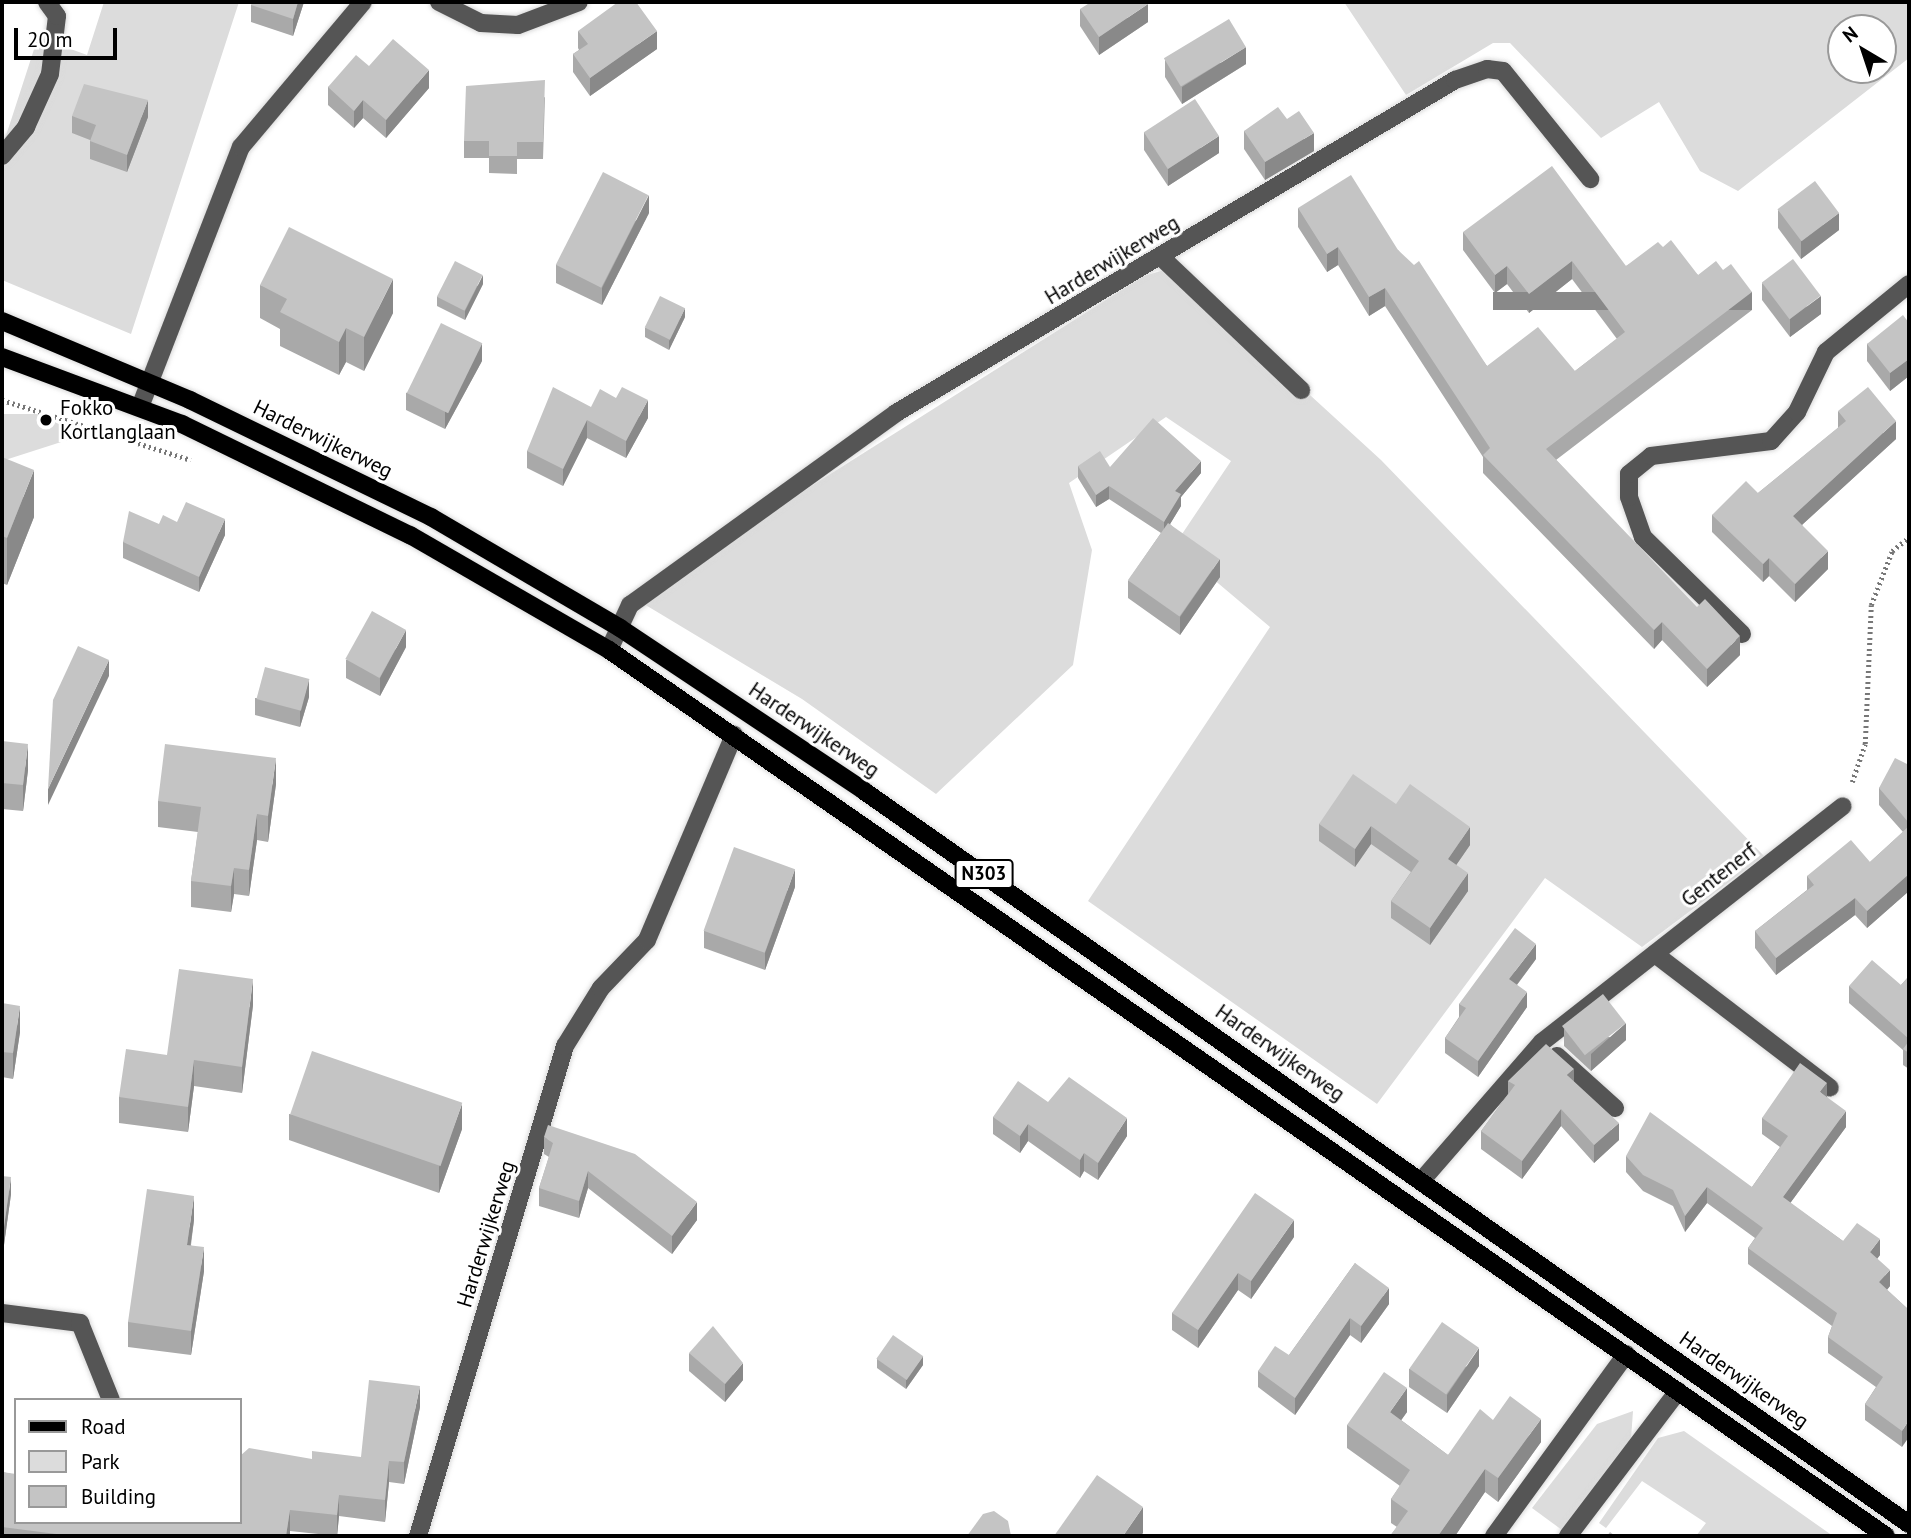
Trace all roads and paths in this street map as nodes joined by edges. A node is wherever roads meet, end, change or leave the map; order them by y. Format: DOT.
graph roads {
  1 [pos="47,2"];
  2 [pos="363,2"];
  3 [pos="439,2"];
  4 [pos="579,2"];
  5 [pos="2,156"];
  6 [pos="1590,178"];
  7 [pos="1162,258"];
  8 [pos="1909,284"];
  9 [pos="2,321"];
  10 [pos="2,357"];
  11 [pos="150,381"];
  12 [pos="1301,390"];
  13 [pos="2,400"];
  14 [pos="140,407"];
  15 [pos="201,463"];
  16 [pos="1909,537"];
  17 [pos="620,628"];
  18 [pos="1742,634"];
  19 [pos="609,650"];
  20 [pos="734,735"];
  21 [pos="1843,806"];
  22 [pos="1655,954"];
  23 [pos="1542,1042"];
  24 [pos="1830,1088"];
  25 [pos="1615,1108"];
  26 [pos="1422,1180"];
  27 [pos="2,1314"];
  28 [pos="1626,1354"];
  29 [pos="1678,1391"];
  30 [pos="110,1398"];
  31 [pos="1909,1524"];
  32 [pos="418,1536"];
  33 [pos="1494,1536"];
  34 [pos="1569,1536"];
  35 [pos="1886,1536"];
  1 -- 5 [label="street"];
  2 -- 11 [label="street"];
  3 -- 4 [label="street"];
  6 -- 7 [label="street, Harderwijkerweg"];
  7 -- 12 [label="street"];
  7 -- 17 [label="street, Harderwijkerweg"];
  8 -- 18 [label="street"];
  9 -- 11 [label="main road, Harderwijkerweg / N303"];
  10 -- 14 [label="main road, N303"];
  11 -- 14 [label="street"];
  11 -- 17 [label="main road, Harderwijkerweg / N303"];
  13 -- 15 [label="path"];
  14 -- 19 [label="main road, N303"];
  16 -- 21 [label="path"];
  17 -- 19 [label="street, Harderwijkerweg"];
  17 -- 26 [label="main road, Harderwijkerweg / N303"];
  19 -- 20 [label="main road, N303"];
  20 -- 28 [label="main road, N303"];
  20 -- 32 [label="street, Harderwijkerweg"];
  21 -- 22 [label="street, Gentenerf"];
  22 -- 23 [label="street, Gentenerf"];
  22 -- 24 [label="street"];
  23 -- 25 [label="street"];
  23 -- 26 [label="street, Gentenerf"];
  26 -- 31 [label="main road, Harderwijkerweg / N303"];
  27 -- 30 [label="street"];
  28 -- 29 [label="main road, N303"];
  28 -- 33 [label="street"];
  29 -- 34 [label="street"];
  29 -- 35 [label="main road, N303"];
}
